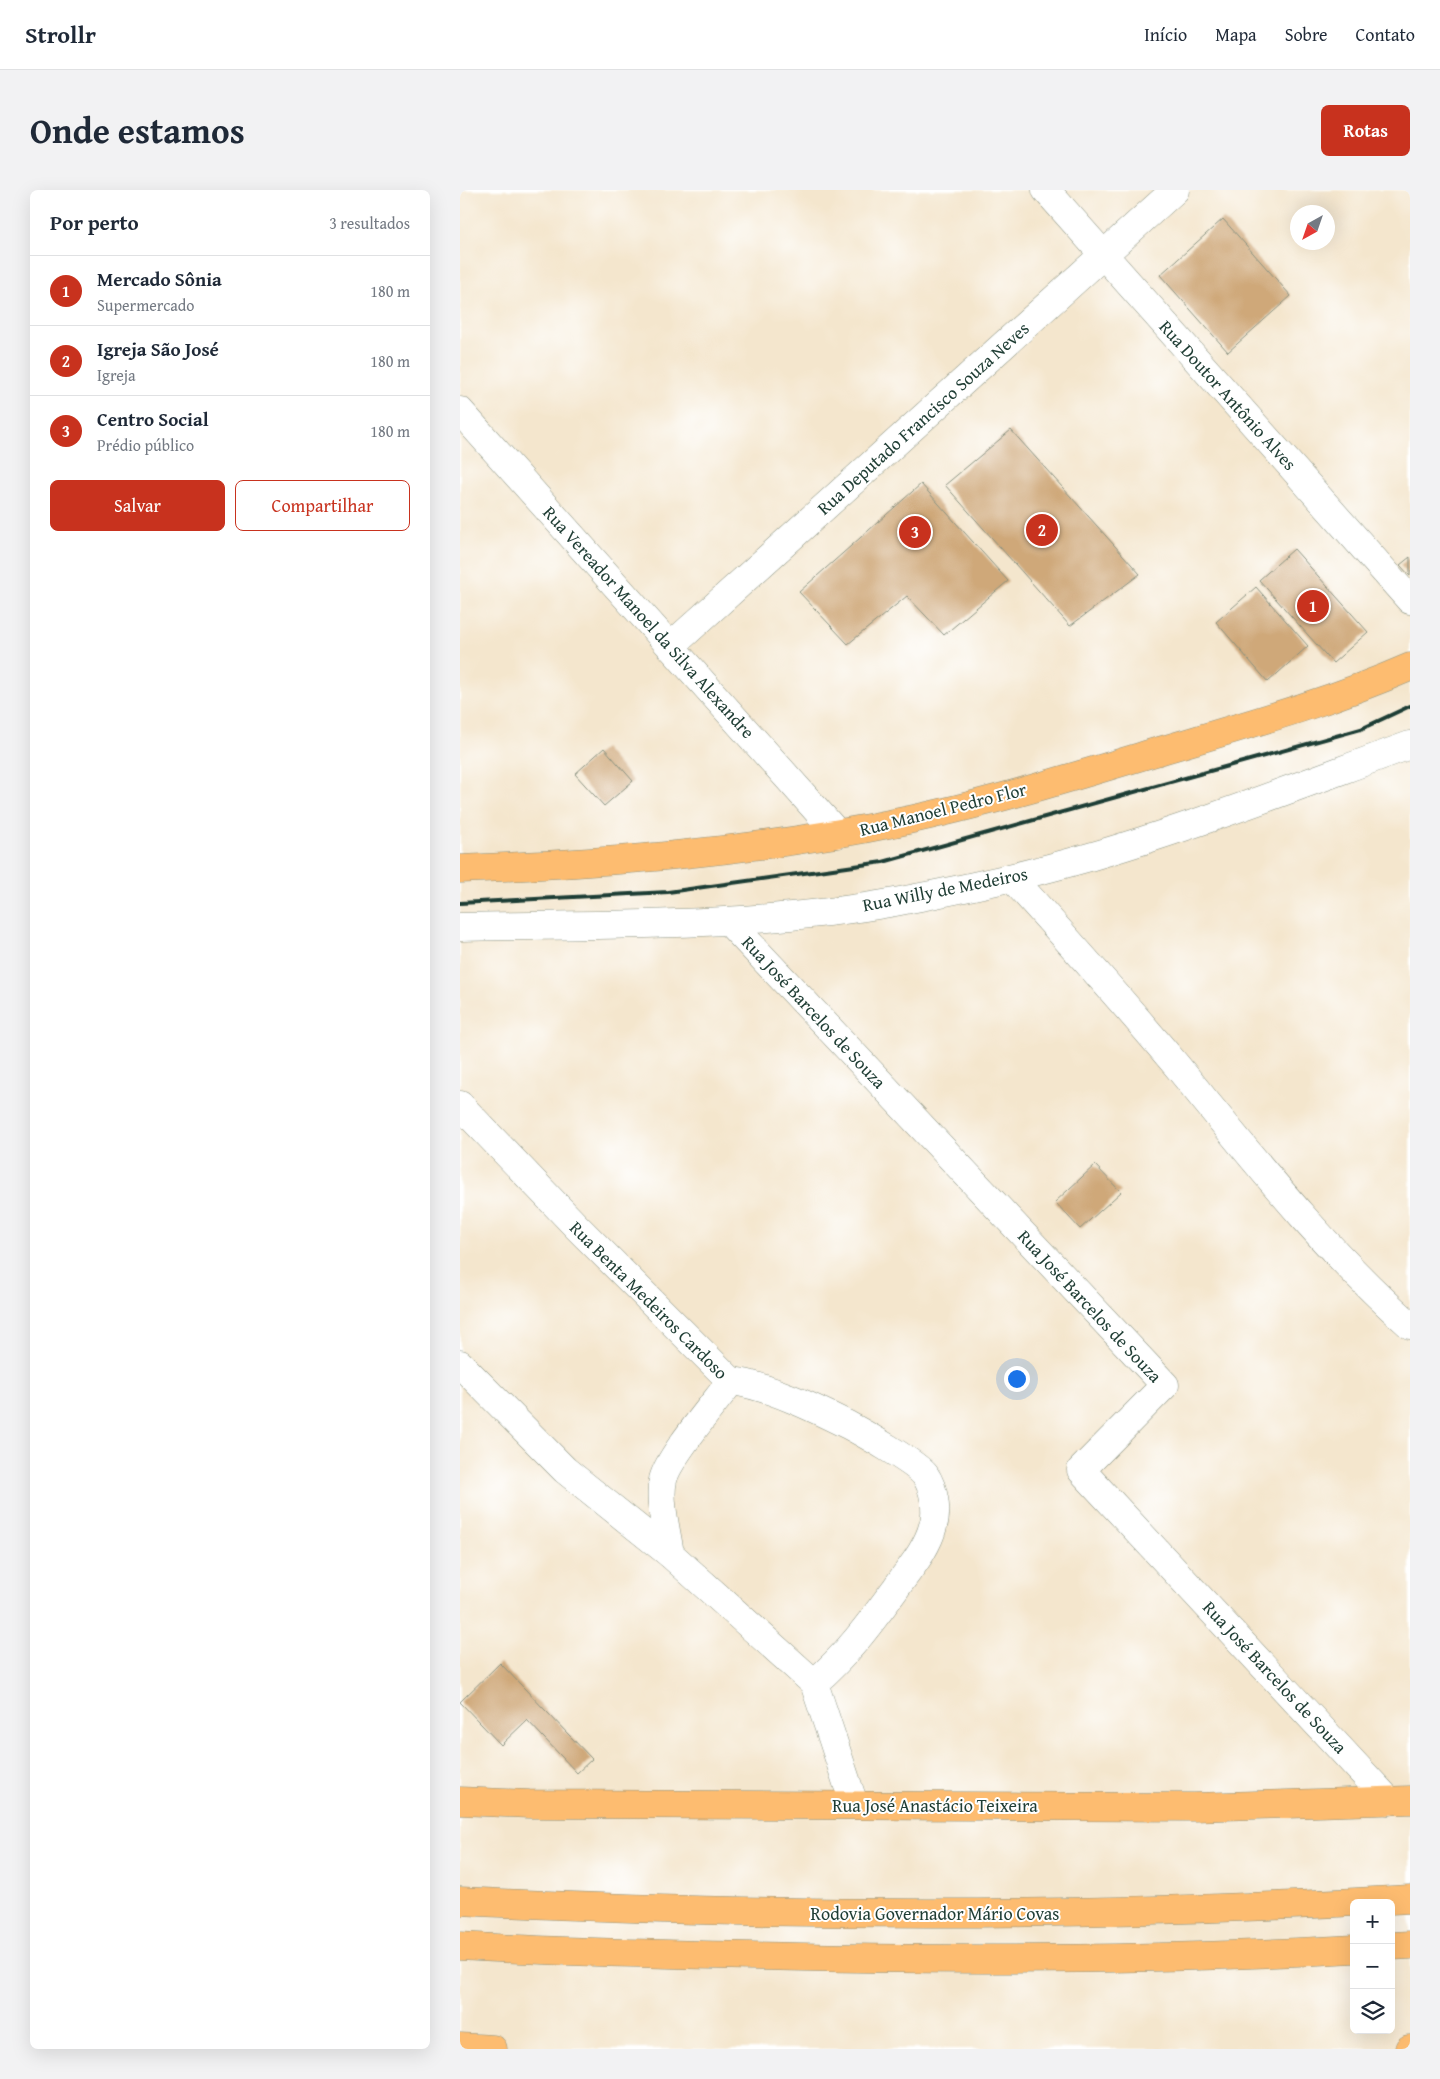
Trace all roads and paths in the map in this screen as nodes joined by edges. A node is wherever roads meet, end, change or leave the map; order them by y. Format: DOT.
graph roads {
  1 [pos="1046,190"];
  2 [pos="1174,190"];
  3 [pos="1103,255"];
  4 [pos="460,411"];
  5 [pos="1410,600"];
  6 [pos="671,646"];
  7 [pos="1410,667"];
  8 [pos="1410,745"];
  9 [pos="838,834"];
  10 [pos="460,869"];
  11 [pos="1012,878"];
  12 [pos="729,922"];
  13 [pos="460,927"];
  14 [pos="460,1105"];
  15 [pos="1410,1325"];
  16 [pos="460,1364"];
  17 [pos="731,1381"];
  18 [pos="670,1554"];
  19 [pos="814,1683"];
  20 [pos="460,1800"];
  21 [pos="1400,1800"];
  22 [pos="854,1804"];
  23 [pos="1410,1899"];
  24 [pos="460,1901"];
  25 [pos="1410,1945"];
  26 [pos="460,1946"];
  27 [pos="1395,1946"];
  28 [pos="1350,1949"];
  29 [pos="460,2047"];
  30 [pos="493,2049"];
  1 -- 3 [label="street, Rua Doutor Antônio Alves"];
  2 -- 3 [label="street, Rua Deputado Francisco Souza Neves"];
  3 -- 5 [label="street, Rua Doutor Antônio Alves"];
  3 -- 6 [label="street, Rua Deputado Francisco Souza Neves"];
  4 -- 6 [label="street, Rua Vereador Manoel da Silva Alexandre"];
  6 -- 9 [label="street, Rua Vereador Manoel da Silva Alexandre"];
  7 -- 9 [label="main road, Rua Manoel Pedro Flor"];
  8 -- 11 [label="street, Rua Willy de Medeiros"];
  9 -- 10 [label="main road, Rua Manoel Pedro Flor"];
  11 -- 12 [label="street, Rua Willy de Medeiros"];
  11 -- 15 [label="street"];
  12 -- 13 [label="street, Rua Willy de Medeiros"];
  12 -- 21 [label="street, Rua José Barcelos de Souza"];
  14 -- 17 [label="street, Rua Benta Medeiros Cardoso"];
  16 -- 18 [label="street"];
  17 -- 18 [label="street, Rua Benta Medeiros Cardoso"];
  17 -- 19 [label="street"];
  18 -- 19 [label="street"];
  19 -- 22 [label="street"];
  20 -- 22 [label="main road, Rua José Anastácio Teixeira"];
  21 -- 22 [label="main road, Rua José Anastácio Teixeira"];
  23 -- 24 [label="main road, Rodovia Governador Mário Covas"];
  25 -- 27 [label="main road"];
  26 -- 28 [label="main road"];
  29 -- 30 [label="main road"];
}
